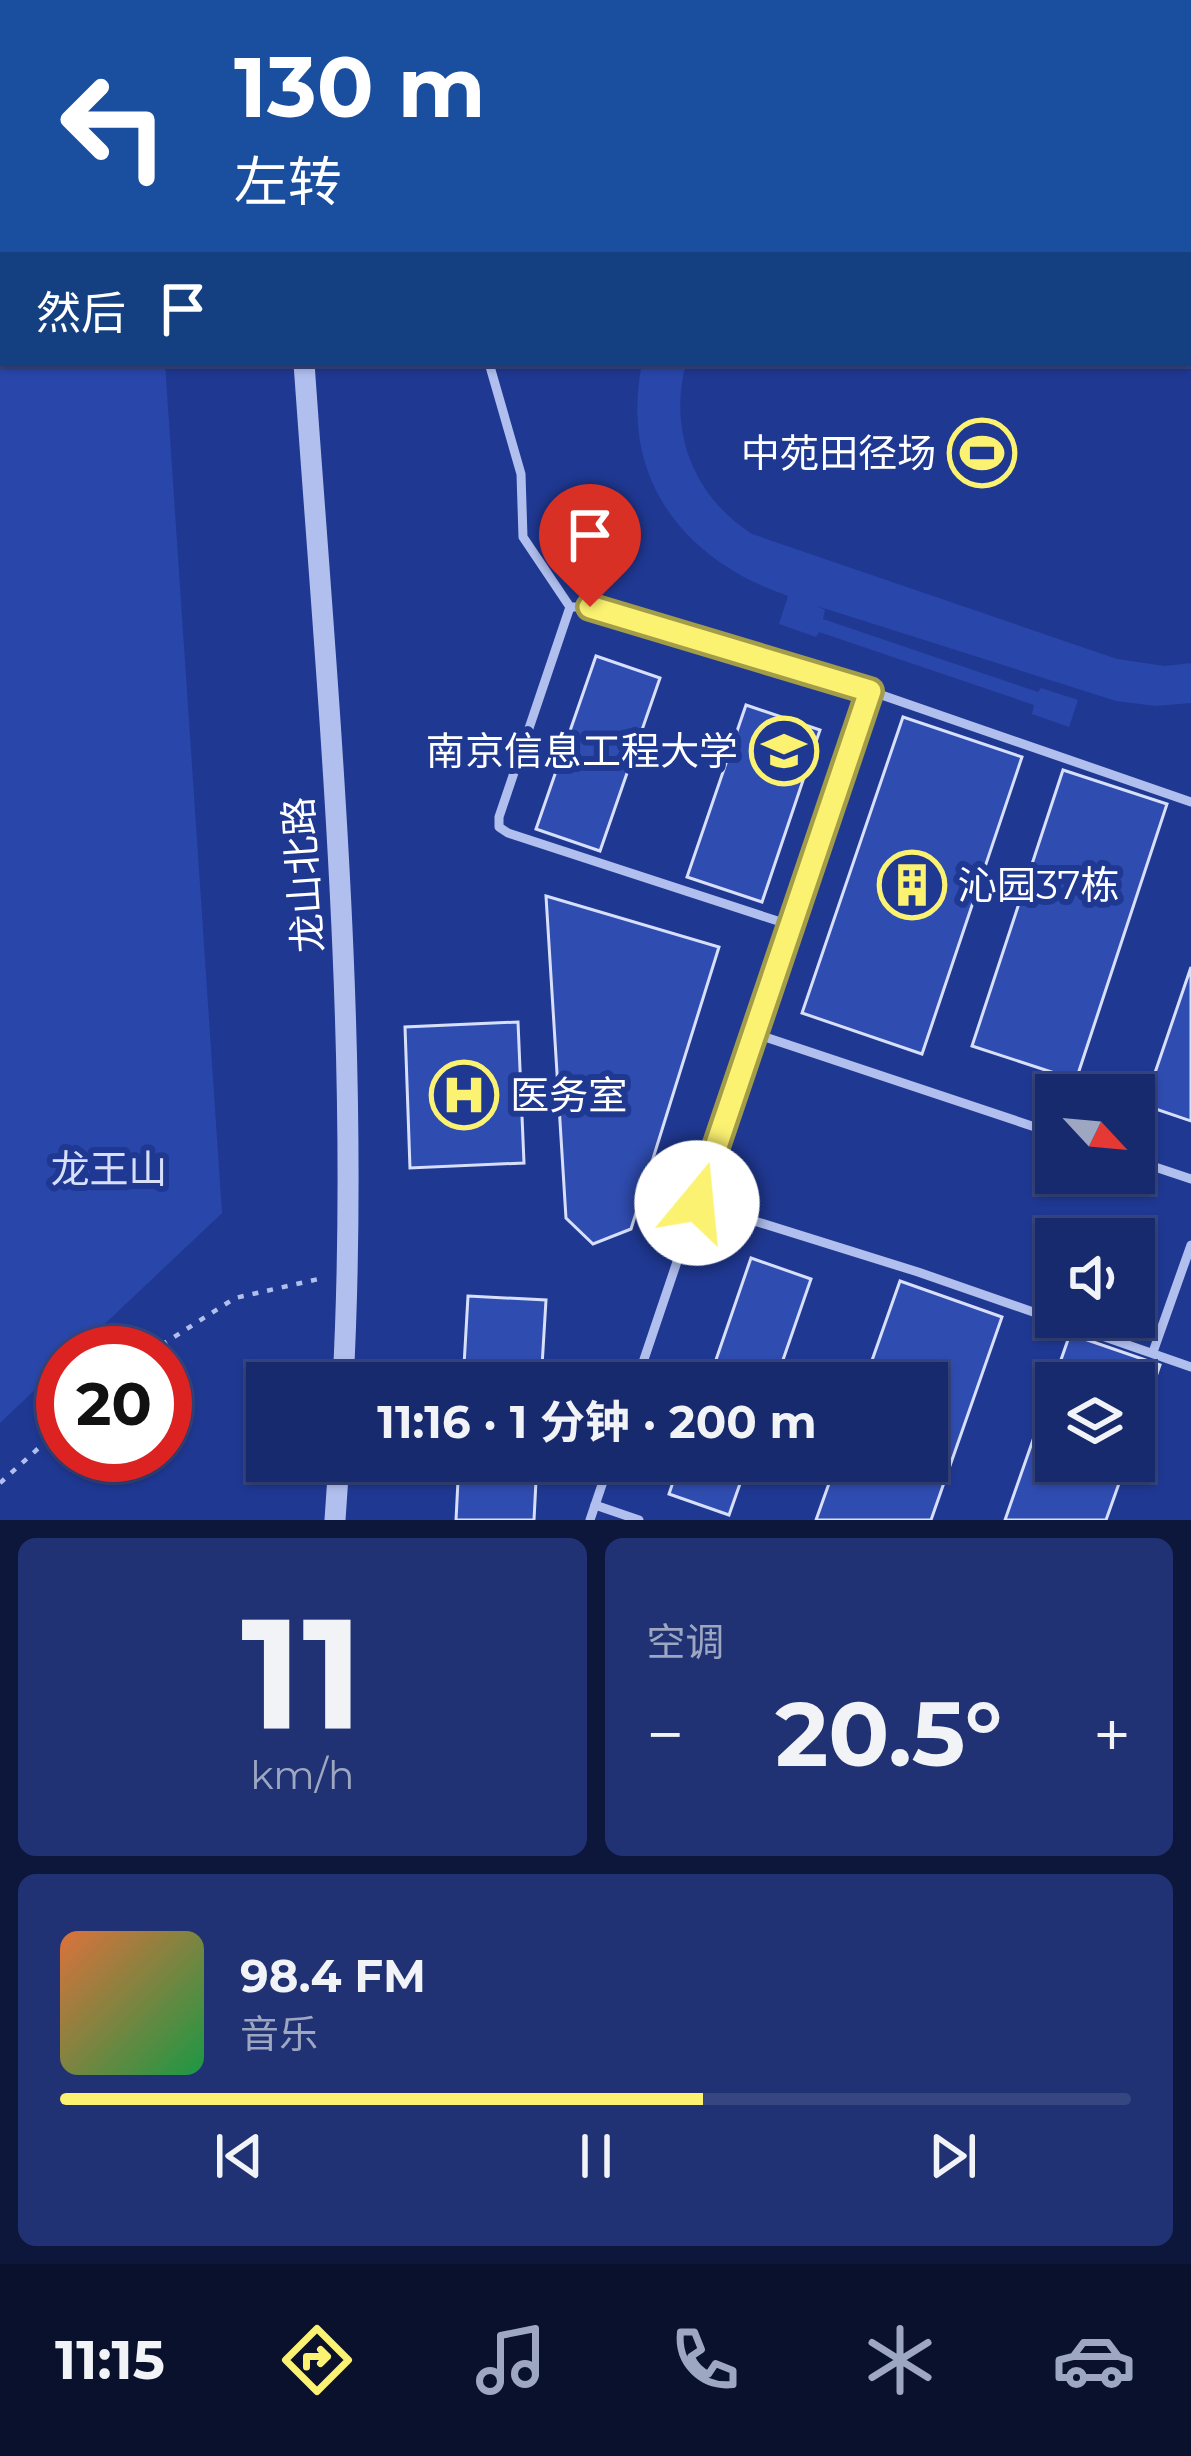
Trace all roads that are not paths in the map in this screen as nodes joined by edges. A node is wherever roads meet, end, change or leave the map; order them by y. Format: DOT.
graph roads {
  1 [pos="304,366"];
  2 [pos="489,366"];
  3 [pos="571,608"];
  4 [pos="870,691"];
  5 [pos="1191,802"];
  6 [pos="790,925"];
  7 [pos="753,1033"];
  8 [pos="1035,1127"];
  9 [pos="1155,1167"];
  10 [pos="1191,1179"];
  11 [pos="697,1203"];
  12 [pos="1191,1245"];
  13 [pos="1153,1352"];
  14 [pos="344,1362"];
  15 [pos="643,1362"];
  16 [pos="1191,1367"];
  17 [pos="338,1482"];
  18 [pos="603,1482"];
  19 [pos="596,1505"];
  20 [pos="335,1520"];
  21 [pos="590,1520"];
  22 [pos="639,1520"];
  1 -- 14 [label="street, 龙山北路"];
  2 -- 3 [label="lane"];
  3 -- 4 [label="lane"];
  3 -- 6 [label="lane"];
  4 -- 5 [label="lane"];
  4 -- 6 [label="lane"];
  6 -- 7 [label="lane"];
  7 -- 8 [label="lane"];
  7 -- 11 [label="lane"];
  9 -- 10 [label="lane"];
  11 -- 13 [label="lane"];
  11 -- 15 [label="lane"];
  12 -- 13 [label="lane"];
  13 -- 16 [label="lane"];
  17 -- 20 [label="street"];
  18 -- 19 [label="lane"];
  19 -- 21 [label="lane"];
  19 -- 22 [label="lane"];
}
